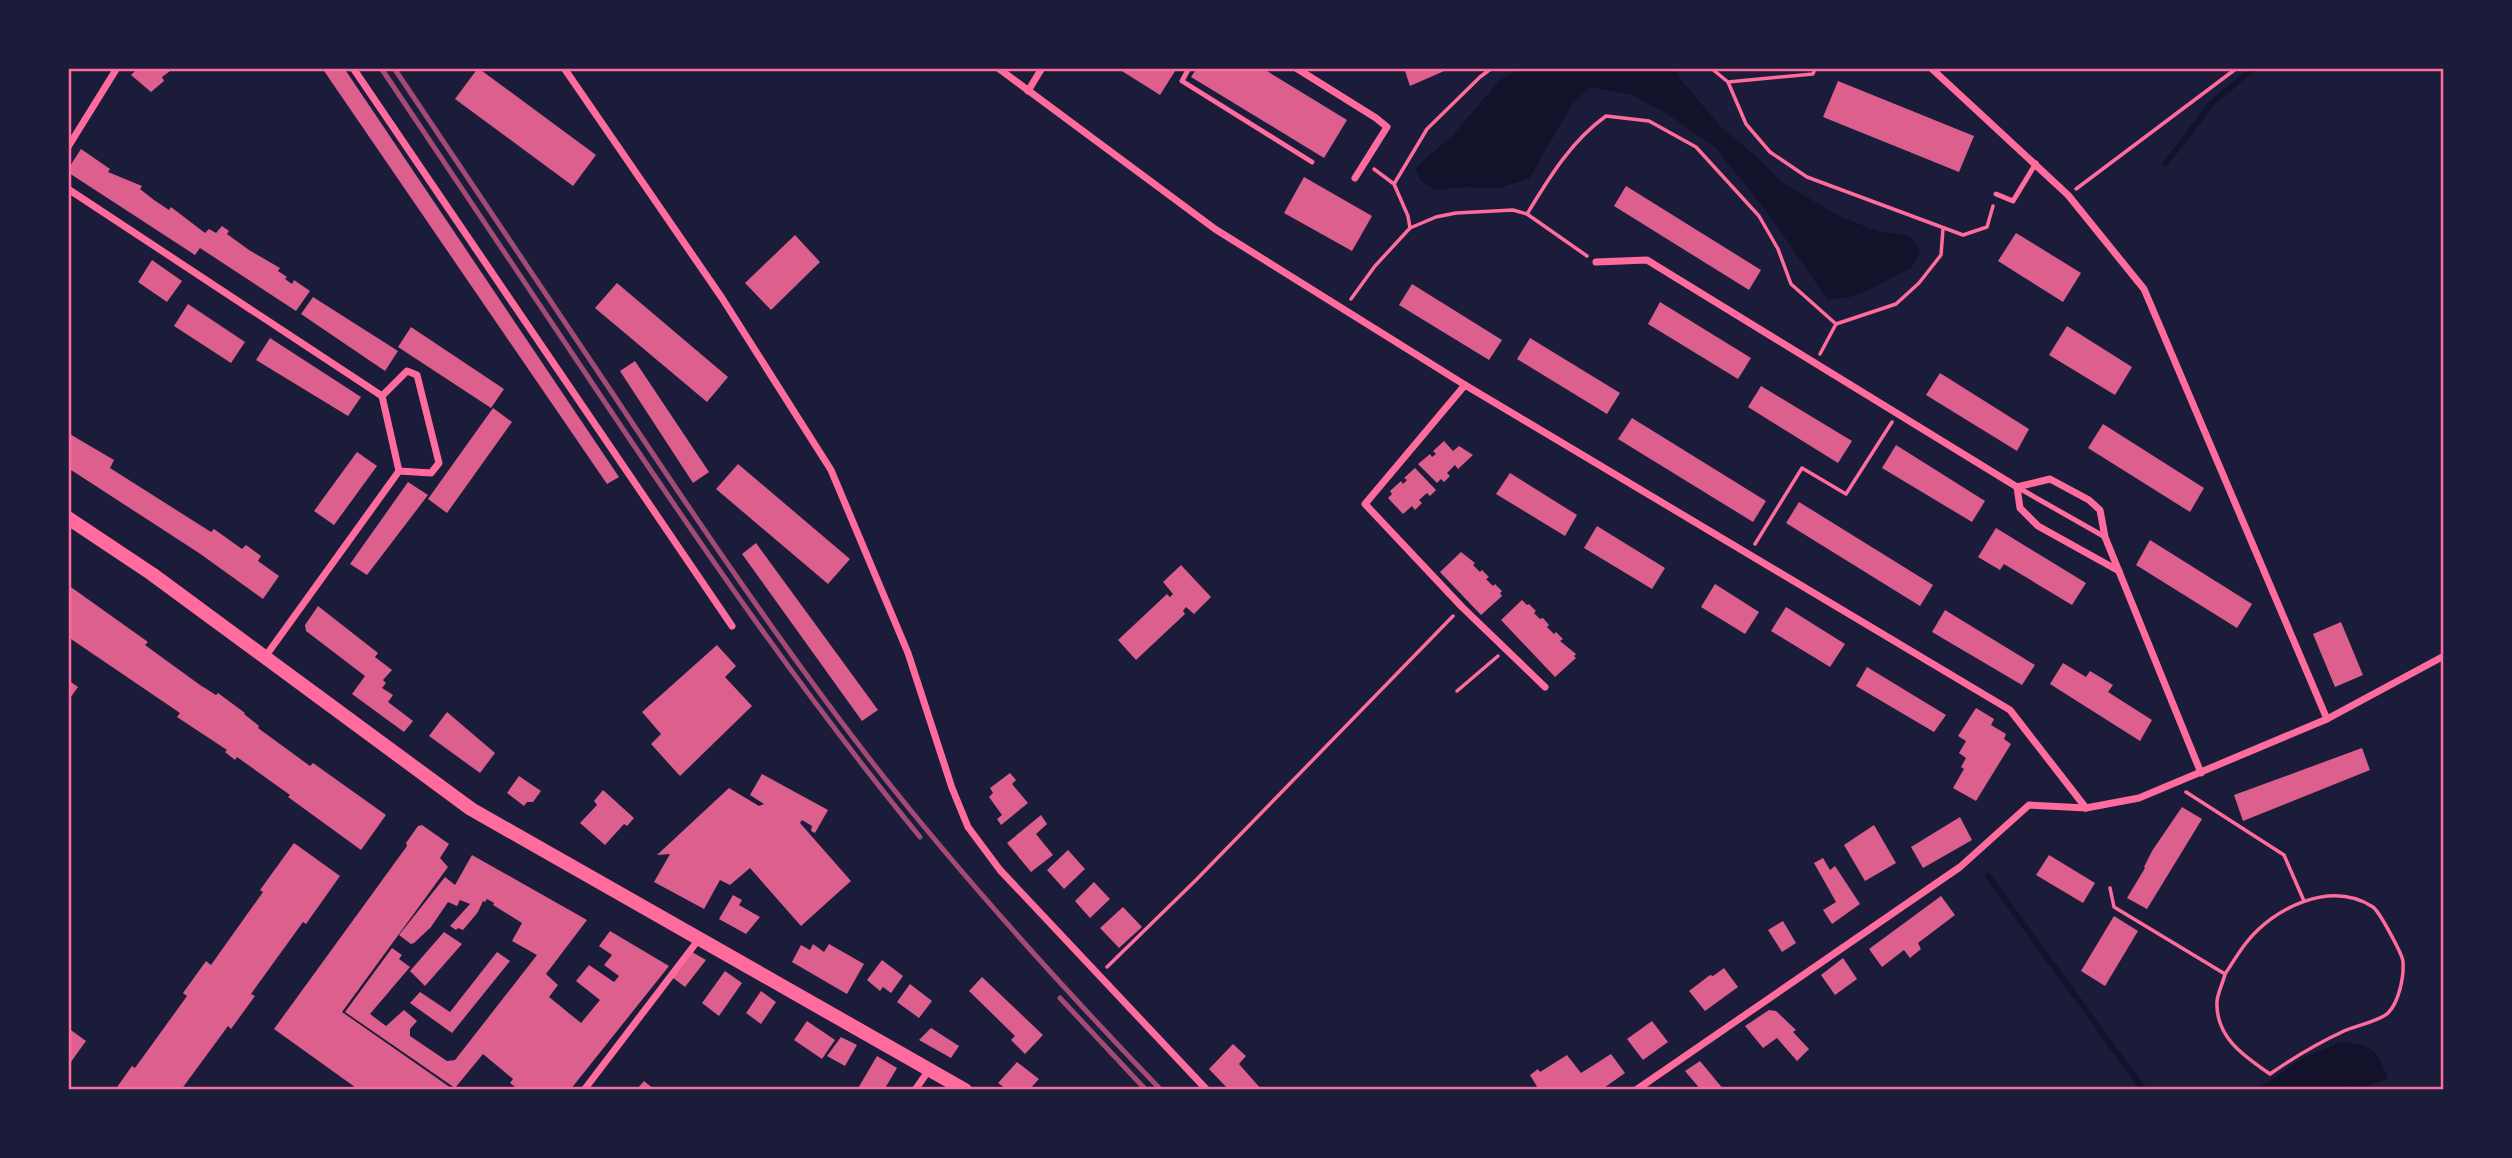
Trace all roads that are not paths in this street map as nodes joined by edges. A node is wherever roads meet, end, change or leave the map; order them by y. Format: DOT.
graph roads {
  1 [pos="117,68"];
  2 [pos="353,68"];
  3 [pos="564,68"];
  4 [pos="998,68"];
  5 [pos="1042,68"];
  6 [pos="1189,68"];
  7 [pos="1296,68"];
  8 [pos="1931,68"];
  9 [pos="1028,92"];
  10 [pos="68,147"];
  11 [pos="1312,162"];
  12 [pos="2036,163"];
  13 [pos="1355,177"];
  14 [pos="68,189"];
  15 [pos="1996,194"];
  16 [pos="1596,262"];
  17 [pos="1465,385"];
  18 [pos="382,396"];
  19 [pos="399,471"];
  20 [pos="2017,488"];
  21 [pos="68,519"];
  22 [pos="2105,537"];
  23 [pos="2119,571"];
  24 [pos="732,626"];
  25 [pos="2444,656"];
  26 [pos="265,657"];
  27 [pos="1545,687"];
  28 [pos="2327,719"];
  29 [pos="2201,773"];
  30 [pos="2086,808"];
  31 [pos="699,939"];
  32 [pos="930,1069"];
  33 [pos="584,1090"];
  34 [pos="915,1090"];
  35 [pos="965,1090"];
  36 [pos="1207,1090"];
  37 [pos="1636,1090"];
  1 -- 10 [label="street"];
  2 -- 24 [label="street"];
  3 -- 36 [label="street"];
  4 -- 9 [label="street"];
  5 -- 9 [label="street"];
  6 -- 11 [label="lane"];
  7 -- 13 [label="street"];
  8 -- 12 [label="street"];
  9 -- 17 [label="street"];
  12 -- 15 [label="lane"];
  12 -- 28 [label="street"];
  14 -- 18 [label="street"];
  16 -- 20 [label="street"];
  17 -- 27 [label="street"];
  17 -- 30 [label="street"];
  18 -- 19 [label="street"];
  18 -- 19 [label="street"];
  19 -- 26 [label="street"];
  20 -- 22 [label="lane"];
  20 -- 22 [label="street"];
  20 -- 23 [label="street"];
  21 -- 26 [label="main road"];
  22 -- 23 [label="street"];
  23 -- 29 [label="street"];
  25 -- 28 [label="street"];
  26 -- 31 [label="main road"];
  28 -- 29 [label="street"];
  29 -- 30 [label="street"];
  30 -- 37 [label="street"];
  31 -- 32 [label="main road"];
  31 -- 33 [label="street"];
  32 -- 34 [label="street"];
  32 -- 35 [label="main road"];
}
